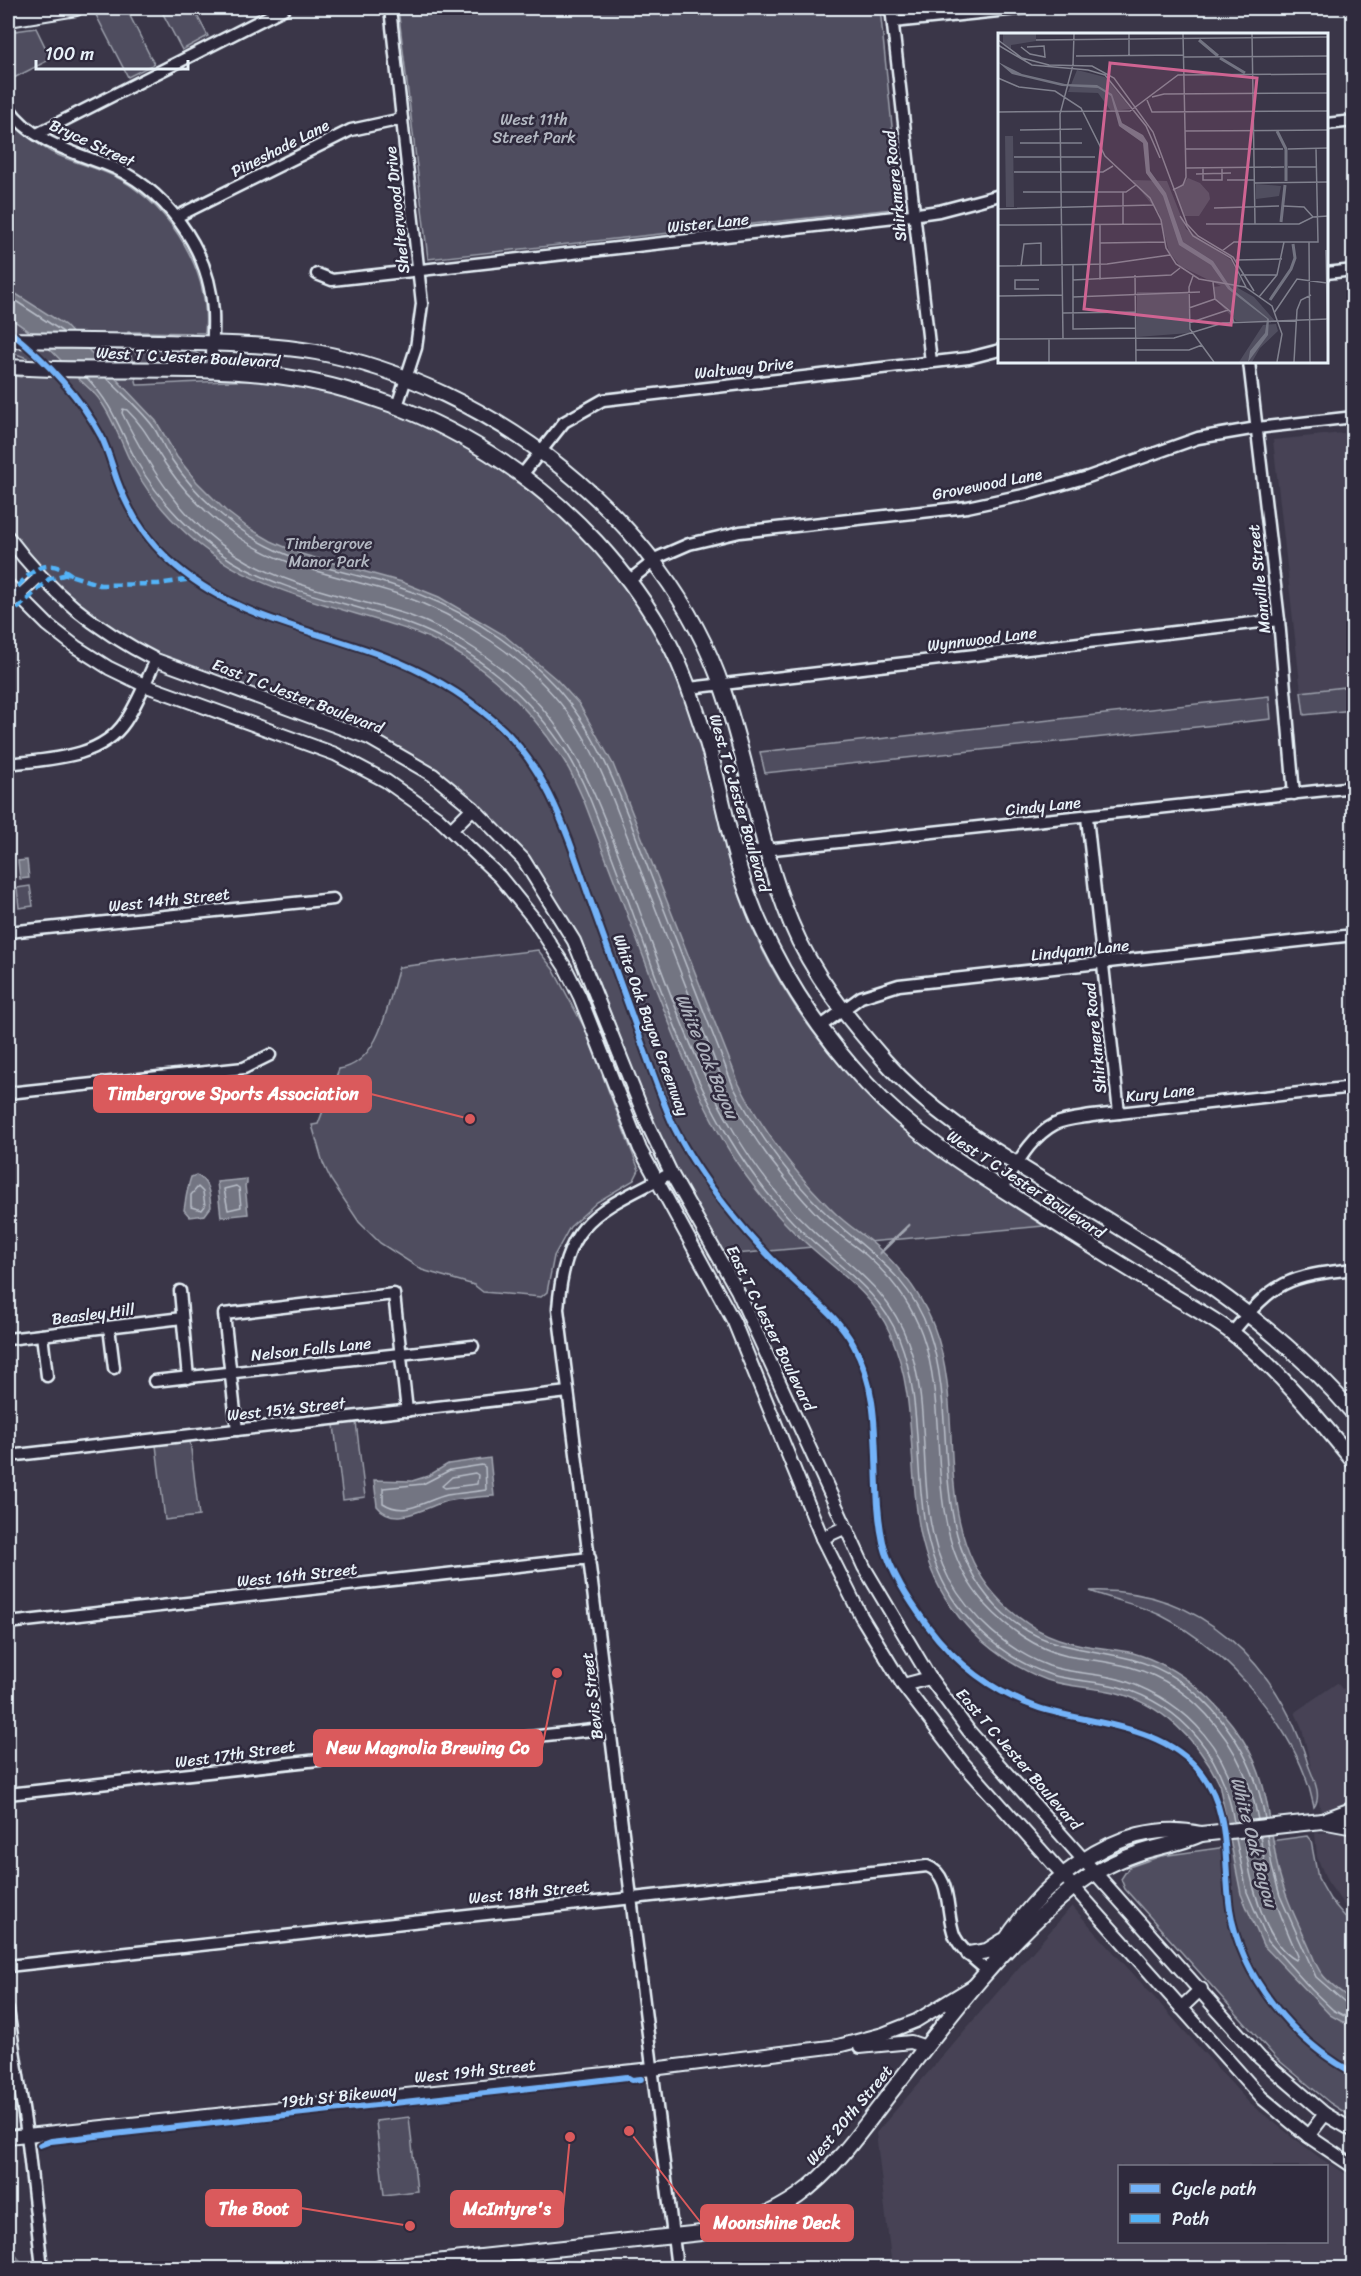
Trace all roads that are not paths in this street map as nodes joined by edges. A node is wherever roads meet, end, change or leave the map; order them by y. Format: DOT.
graph roads {
  1 [pos="76,8"];
  2 [pos="285,8"];
  3 [pos="390,8"];
  4 [pos="891,8"];
  5 [pos="1027,8"];
  6 [pos="8,19"];
  7 [pos="893,22"];
  8 [pos="8,107"];
  9 [pos="402,119"];
  10 [pos="1353,121"];
  11 [pos="1328,124"];
  12 [pos="37,134"];
  13 [pos="998,195"];
  14 [pos="913,214"];
  15 [pos="176,217"];
  16 [pos="1353,270"];
  17 [pos="419,271"];
  18 [pos="1328,273"];
  19 [pos="317,274"];
  20 [pos="8,340"];
  21 [pos="212,344"];
  22 [pos="998,350"];
  23 [pos="931,362"];
  24 [pos="1249,363"];
  25 [pos="12,368"];
  26 [pos="211,372"];
  27 [pos="406,378"];
  28 [pos="397,406"];
  29 [pos="1353,417"];
  30 [pos="1257,428"];
  31 [pos="539,451"];
  32 [pos="522,475"];
  33 [pos="8,537"];
  34 [pos="653,562"];
  35 [pos="39,577"];
  36 [pos="630,580"];
  37 [pos="8,585"];
  38 [pos="19,597"];
  39 [pos="8,606"];
  40 [pos="1279,620"];
  41 [pos="156,660"];
  42 [pos="721,684"];
  43 [pos="144,685"];
  44 [pos="689,688"];
  45 [pos="8,764"];
  46 [pos="1353,787"];
  47 [pos="1294,794"];
  48 [pos="473,808"];
  49 [pos="1087,817"];
  50 [pos="451,830"];
  51 [pos="766,850"];
  52 [pos="736,853"];
  53 [pos="333,899"];
  54 [pos="8,932"];
  55 [pos="1353,935"];
  56 [pos="1102,963"];
  57 [pos="842,1010"];
  58 [pos="822,1026"];
  59 [pos="270,1055"];
  60 [pos="1353,1087"];
  61 [pos="8,1093"];
  62 [pos="1119,1113"];
  63 [pos="1017,1164"];
  64 [pos="670,1173"];
  65 [pos="655,1181"];
  66 [pos="1001,1189"];
  67 [pos="1353,1269"];
  68 [pos="180,1291"];
  69 [pos="1248,1313"];
  70 [pos="182,1318"];
  71 [pos="110,1327"];
  72 [pos="1232,1333"];
  73 [pos="42,1335"];
  74 [pos="8,1339"];
  75 [pos="472,1346"];
  76 [pos="766,1351"];
  77 [pos="400,1354"];
  78 [pos="750,1358"];
  79 [pos="114,1368"];
  80 [pos="231,1373"];
  81 [pos="47,1376"];
  82 [pos="188,1378"];
  83 [pos="154,1381"];
  84 [pos="568,1392"];
  85 [pos="407,1411"];
  86 [pos="1353,1414"];
  87 [pos="237,1430"];
  88 [pos="8,1456"];
  89 [pos="1353,1462"];
  90 [pos="844,1528"];
  91 [pos="822,1538"];
  92 [pos="590,1558"];
  93 [pos="8,1623"];
  94 [pos="930,1678"];
  95 [pos="903,1685"];
  96 [pos="611,1728"];
  97 [pos="8,1794"];
  98 [pos="1353,1809"];
  99 [pos="1322,1821"];
  100 [pos="1353,1827"];
  101 [pos="1204,1834"];
  102 [pos="1084,1859"];
  103 [pos="1095,1873"];
  104 [pos="1064,1874"];
  105 [pos="1074,1887"];
  106 [pos="632,1897"];
  107 [pos="1006,1938"];
  108 [pos="969,1954"];
  109 [pos="8,1966"];
  110 [pos="987,1971"];
  111 [pos="977,1984"];
  112 [pos="1201,1989"];
  113 [pos="1181,2008"];
  114 [pos="8,2010"];
  115 [pos="838,2046"];
  116 [pos="926,2047"];
  117 [pos="652,2069"];
  118 [pos="1325,2114"];
  119 [pos="1353,2131"];
  120 [pos="27,2135"];
  121 [pos="1308,2136"];
  122 [pos="8,2138"];
  123 [pos="1353,2168"];
  124 [pos="673,2236"];
  125 [pos="42,2268"];
  126 [pos="380,2268"];
  127 [pos="677,2268"];
  1 -- 6 [label="main road"];
  2 -- 12 [label="street"];
  3 -- 9 [label="street, Shelterwood Drive"];
  4 -- 7 [label="street, Shirkmere Road"];
  5 -- 7 [label="street"];
  7 -- 14 [label="street, Shirkmere Road"];
  8 -- 12 [label="street, Bryce Street"];
  9 -- 15 [label="street, Pineshade Lane"];
  9 -- 17 [label="street, Shelterwood Drive"];
  10 -- 11 [label="street"];
  12 -- 15 [label="street, Bryce Street"];
  13 -- 14 [label="street, Wister Lane"];
  14 -- 17 [label="street, Wister Lane"];
  14 -- 23 [label="street, Shirkmere Road"];
  15 -- 21 [label="street, Bryce Street"];
  16 -- 18 [label="street"];
  17 -- 19 [label="street, Wister Lane"];
  17 -- 27 [label="street, Shelterwood Drive"];
  20 -- 21 [label="main road, West T C Jester Boulevard"];
  21 -- 26 [label="street, Bryce Street"];
  21 -- 27 [label="main road, West T C Jester Boulevard"];
  22 -- 23 [label="street, Waltway Drive"];
  23 -- 31 [label="street, Waltway Drive"];
  24 -- 30 [label="street, Manville Street"];
  25 -- 26 [label="main road, West T C Jester Boulevard"];
  26 -- 28 [label="main road, West T C Jester Boulevard"];
  27 -- 28 [label="street, Shelterwood Drive"];
  27 -- 31 [label="main road, West T C Jester Boulevard"];
  28 -- 32 [label="main road, West T C Jester Boulevard"];
  29 -- 30 [label="street, Grovewood Lane"];
  30 -- 34 [label="street, Grovewood Lane"];
  30 -- 40 [label="street, Manville Street"];
  31 -- 32 [label="street, Waltway Drive"];
  31 -- 34 [label="main road, West T C Jester Boulevard"];
  32 -- 36 [label="main road, West T C Jester Boulevard"];
  33 -- 35 [label="street, East T C Jester Boulevard"];
  34 -- 36 [label="street, Grovewood Lane"];
  34 -- 42 [label="main road, West T C Jester Boulevard"];
  35 -- 38 [label="street"];
  35 -- 41 [label="street, East T C Jester Boulevard"];
  36 -- 44 [label="main road, West T C Jester Boulevard"];
  37 -- 38 [label="street, East T C Jester Boulevard"];
  38 -- 39 [label="street"];
  38 -- 43 [label="street, East T C Jester Boulevard"];
  40 -- 42 [label="street, Wynnwood Lane"];
  40 -- 47 [label="street, Manville Street"];
  41 -- 43 [label="street"];
  41 -- 48 [label="street, East T C Jester Boulevard"];
  42 -- 44 [label="street, Wynnwood Lane"];
  42 -- 51 [label="main road, West T C Jester Boulevard"];
  43 -- 45 [label="street"];
  43 -- 50 [label="street, East T C Jester Boulevard"];
  44 -- 52 [label="main road, West T C Jester Boulevard"];
  46 -- 47 [label="street, Cindy Lane"];
  47 -- 49 [label="street, Cindy Lane"];
  48 -- 50 [label="street"];
  48 -- 64 [label="street, East T C Jester Boulevard"];
  49 -- 51 [label="street, Cindy Lane"];
  49 -- 56 [label="street, Shirkmere Road"];
  50 -- 65 [label="street, East T C Jester Boulevard"];
  51 -- 52 [label="street, Cindy Lane"];
  51 -- 57 [label="main road, West T C Jester Boulevard"];
  52 -- 58 [label="main road, West T C Jester Boulevard"];
  53 -- 54 [label="street, West 14th Street"];
  55 -- 56 [label="street, Lindyann Lane"];
  56 -- 57 [label="street, Lindyann Lane"];
  56 -- 62 [label="street, Shirkmere Road"];
  57 -- 58 [label="street, Lindyann Lane"];
  57 -- 63 [label="main road, West T C Jester Boulevard"];
  58 -- 66 [label="main road, West T C Jester Boulevard"];
  59 -- 61 [label="street"];
  60 -- 62 [label="street, Kury Lane"];
  62 -- 63 [label="street, Kury Lane"];
  63 -- 66 [label="street, Kury Lane"];
  63 -- 69 [label="main road, West T C Jester Boulevard"];
  64 -- 65 [label="street, Bevis Street"];
  64 -- 76 [label="street, East T C Jester Boulevard"];
  65 -- 78 [label="street, East T C Jester Boulevard"];
  65 -- 84 [label="street, Bevis Street"];
  66 -- 72 [label="main road, West T C Jester Boulevard"];
  67 -- 69 [label="street"];
  68 -- 70 [label="street"];
  69 -- 72 [label="street"];
  69 -- 86 [label="main road, West T C Jester Boulevard"];
  70 -- 71 [label="street, Beasley Hill"];
  70 -- 82 [label="street"];
  71 -- 73 [label="street, Beasley Hill"];
  71 -- 79 [label="street"];
  72 -- 89 [label="main road, West T C Jester Boulevard"];
  73 -- 74 [label="street, Beasley Hill"];
  73 -- 81 [label="street"];
  75 -- 77 [label="street, Nelson Falls Lane"];
  76 -- 78 [label="street"];
  76 -- 90 [label="street, East T C Jester Boulevard"];
  77 -- 80 [label="street, Nelson Falls Lane"];
  77 -- 80 [label="street"];
  77 -- 85 [label="street"];
  78 -- 91 [label="street, East T C Jester Boulevard"];
  80 -- 82 [label="street, Nelson Falls Lane"];
  80 -- 87 [label="street"];
  82 -- 83 [label="street, Nelson Falls Lane"];
  84 -- 85 [label="street, West 15½ Street"];
  84 -- 92 [label="street, Bevis Street"];
  85 -- 87 [label="street, West 15½ Street"];
  87 -- 88 [label="street, West 15½ Street"];
  90 -- 91 [label="street"];
  90 -- 94 [label="street, East T C Jester Boulevard"];
  91 -- 95 [label="street, East T C Jester Boulevard"];
  92 -- 93 [label="street, West 16th Street"];
  92 -- 96 [label="street, Bevis Street"];
  94 -- 95 [label="street"];
  94 -- 102 [label="street, East T C Jester Boulevard"];
  95 -- 104 [label="street, East T C Jester Boulevard"];
  96 -- 97 [label="street, West 17th Street"];
  96 -- 106 [label="street, Bevis Street"];
  98 -- 99 [label="main road"];
  99 -- 100 [label="main road"];
  99 -- 101 [label="main road"];
  101 -- 102 [label="main road, West 20th Street"];
  101 -- 103 [label="main road, West 20th Street"];
  102 -- 103 [label="street, East T C Jester Boulevard"];
  102 -- 104 [label="main road, West 20th Street"];
  103 -- 105 [label="main road, West 20th Street"];
  103 -- 112 [label="street, East T C Jester Boulevard"];
  104 -- 105 [label="street, East T C Jester Boulevard"];
  104 -- 107 [label="main road, West 20th Street"];
  105 -- 110 [label="main road, West 20th Street"];
  105 -- 113 [label="street, East T C Jester Boulevard"];
  106 -- 108 [label="street, West 18th Street"];
  106 -- 109 [label="street, West 18th Street"];
  106 -- 117 [label="street, Bevis Street"];
  107 -- 108 [label="main road"];
  107 -- 110 [label="main road, West 20th Street"];
  108 -- 110 [label="street, West 18th Street"];
  110 -- 111 [label="main road, West 20th Street"];
  111 -- 115 [label="street, West 19th Street"];
  111 -- 116 [label="main road, West 20th Street"];
  112 -- 113 [label="street"];
  112 -- 118 [label="street, East T C Jester Boulevard"];
  113 -- 121 [label="street, East T C Jester Boulevard"];
  114 -- 120 [label="street"];
  115 -- 116 [label="street, West 19th Street"];
  115 -- 117 [label="street, West 19th Street"];
  116 -- 124 [label="main road, West 20th Street"];
  117 -- 120 [label="street, West 19th Street"];
  117 -- 124 [label="street, Bevis Street"];
  118 -- 119 [label="street, East T C Jester Boulevard"];
  118 -- 121 [label="street"];
  120 -- 122 [label="street, West 19th Street"];
  120 -- 125 [label="street"];
  121 -- 123 [label="street, East T C Jester Boulevard"];
  124 -- 126 [label="main road, West 20th Street"];
  124 -- 127 [label="street, Bevis Street"];
}
